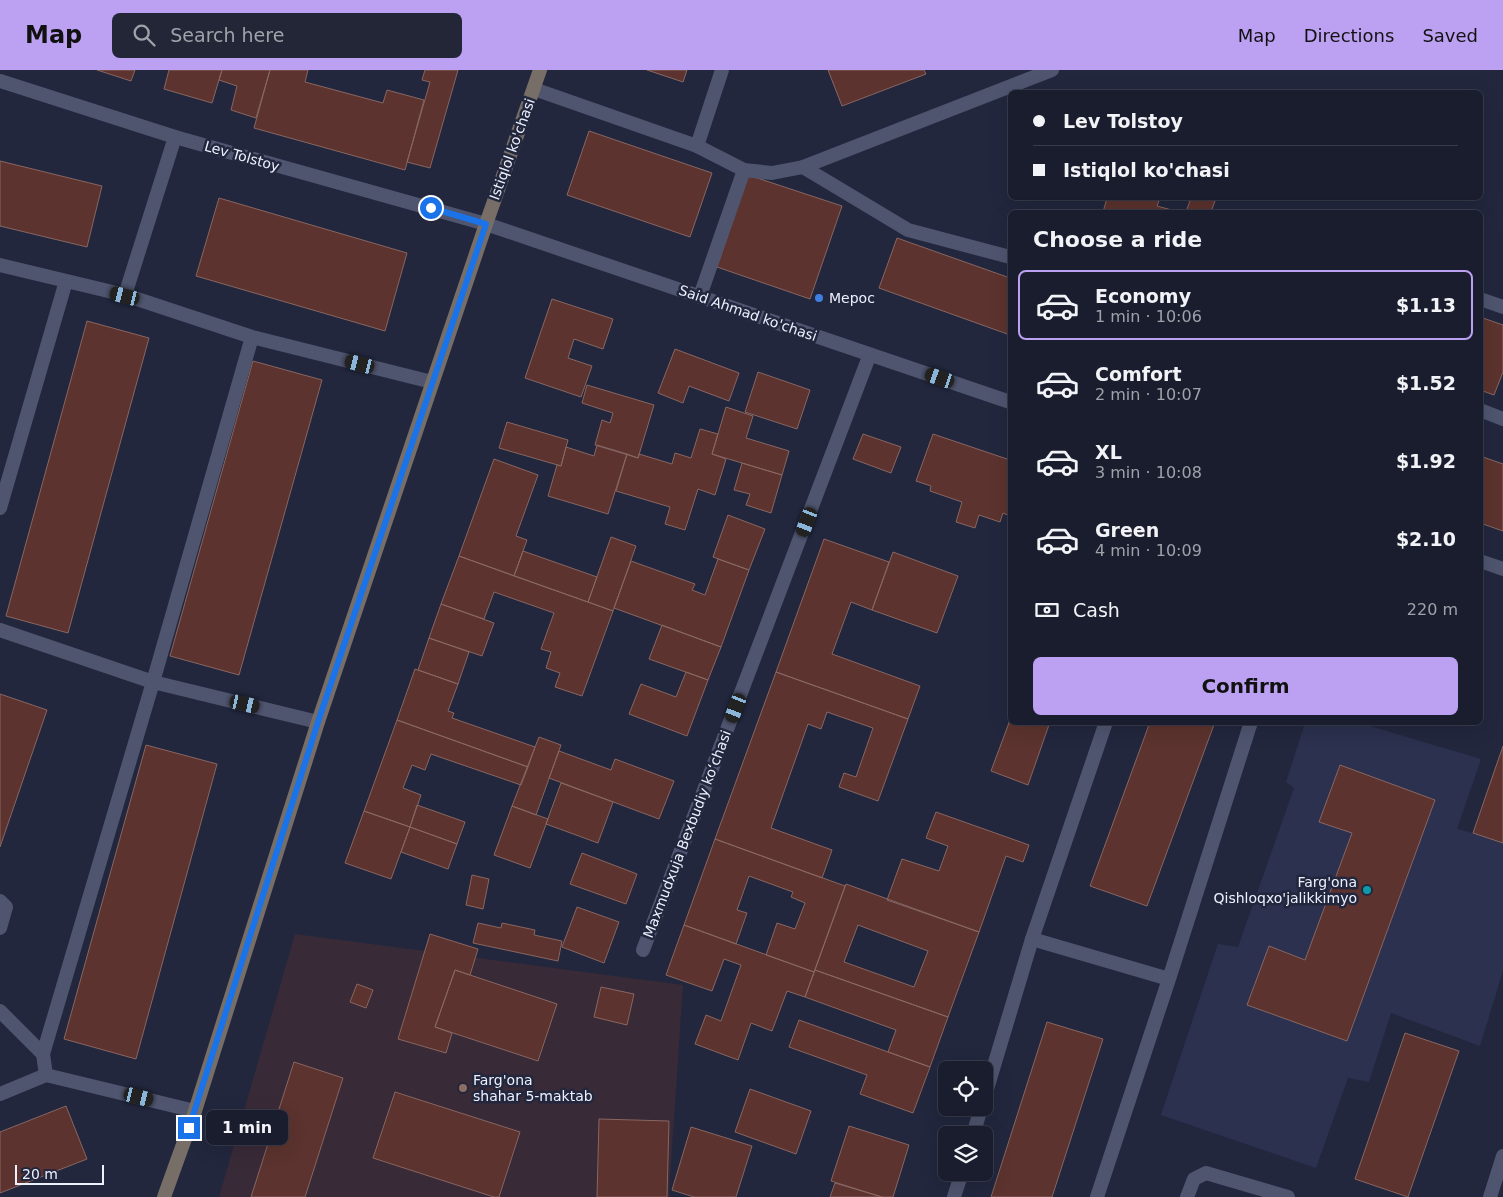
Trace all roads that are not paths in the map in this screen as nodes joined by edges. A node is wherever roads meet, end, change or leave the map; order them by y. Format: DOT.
graph roads {
  1 [pos="722,70"];
  2 [pos="1052,70"];
  3 [pos="537,71"];
  4 [pos="0,81"];
  5 [pos="534,89"];
  6 [pos="175,137"];
  7 [pos="697,146"];
  8 [pos="803,167"];
  9 [pos="744,170"];
  10 [pos="486,224"];
  11 [pos="1008,257"];
  12 [pos="0,265"];
  13 [pos="66,281"];
  14 [pos="125,296"];
  15 [pos="700,296"];
  16 [pos="1483,300"];
  17 [pos="1503,307"];
  18 [pos="252,336"];
  19 [pos="870,354"];
  20 [pos="432,382"];
  21 [pos="1008,401"];
  22 [pos="1483,411"];
  23 [pos="1503,419"];
  24 [pos="0,508"];
  25 [pos="1483,562"];
  26 [pos="1503,569"];
  27 [pos="0,630"];
  28 [pos="153,682"];
  29 [pos="318,722"];
  30 [pos="1105,725"];
  31 [pos="1250,725"];
  32 [pos="0,900"];
  33 [pos="0,928"];
  34 [pos="1032,939"];
  35 [pos="643,950"];
  36 [pos="1169,979"];
  37 [pos="0,1011"];
  38 [pos="43,1054"];
  39 [pos="993,1069"];
  40 [pos="46,1075"];
  41 [pos="0,1094"];
  42 [pos="195,1110"];
  43 [pos="1503,1156"];
  44 [pos="959,1181"];
  45 [pos="164,1197"];
  46 [pos="954,1197"];
  47 [pos="1096,1197"];
  48 [pos="1188,1197"];
  49 [pos="1288,1197"];
  50 [pos="1490,1197"];
  1 -- 7 [label="street"];
  2 -- 8 [label="street"];
  3 -- 5 [label="main road, Istiqlol ko'chasi"];
  4 -- 6 [label="street, Lev Tolstoy"];
  5 -- 7 [label="street"];
  5 -- 10 [label="main road, Istiqlol ko'chasi"];
  6 -- 10 [label="street, Lev Tolstoy"];
  6 -- 14 [label="street"];
  7 -- 9 [label="street"];
  8 -- 9 [label="street"];
  8 -- 11 [label="street"];
  9 -- 15 [label="street"];
  10 -- 15 [label="street, Said Ahmad ko'chasi"];
  10 -- 20 [label="main road, Istiqlol ko'chasi"];
  12 -- 13 [label="street"];
  13 -- 14 [label="street"];
  13 -- 24 [label="street"];
  14 -- 18 [label="street"];
  15 -- 19 [label="street, Said Ahmad ko'chasi"];
  16 -- 17 [label="street"];
  18 -- 20 [label="street"];
  18 -- 28 [label="street"];
  19 -- 21 [label="street, Said Ahmad ko'chasi"];
  19 -- 35 [label="street, Maxmudxuja Bexbudiy koʻchasi"];
  20 -- 29 [label="main road, Istiqlol ko'chasi"];
  22 -- 23 [label="street"];
  25 -- 26 [label="street"];
  27 -- 28 [label="street"];
  28 -- 29 [label="street"];
  28 -- 38 [label="street"];
  29 -- 42 [label="main road, Istiqlol ko'chasi"];
  30 -- 34 [label="street"];
  31 -- 36 [label="street"];
  32 -- 33 [label="street"];
  34 -- 36 [label="street"];
  34 -- 39 [label="street"];
  36 -- 47 [label="street"];
  37 -- 38 [label="street"];
  38 -- 40 [label="street"];
  40 -- 41 [label="street"];
  40 -- 42 [label="street"];
  42 -- 45 [label="main road, Istiqlol ko'chasi"];
  43 -- 50 [label="street"];
  44 -- 46 [label="street"];
  48 -- 49 [label="street"];
}
